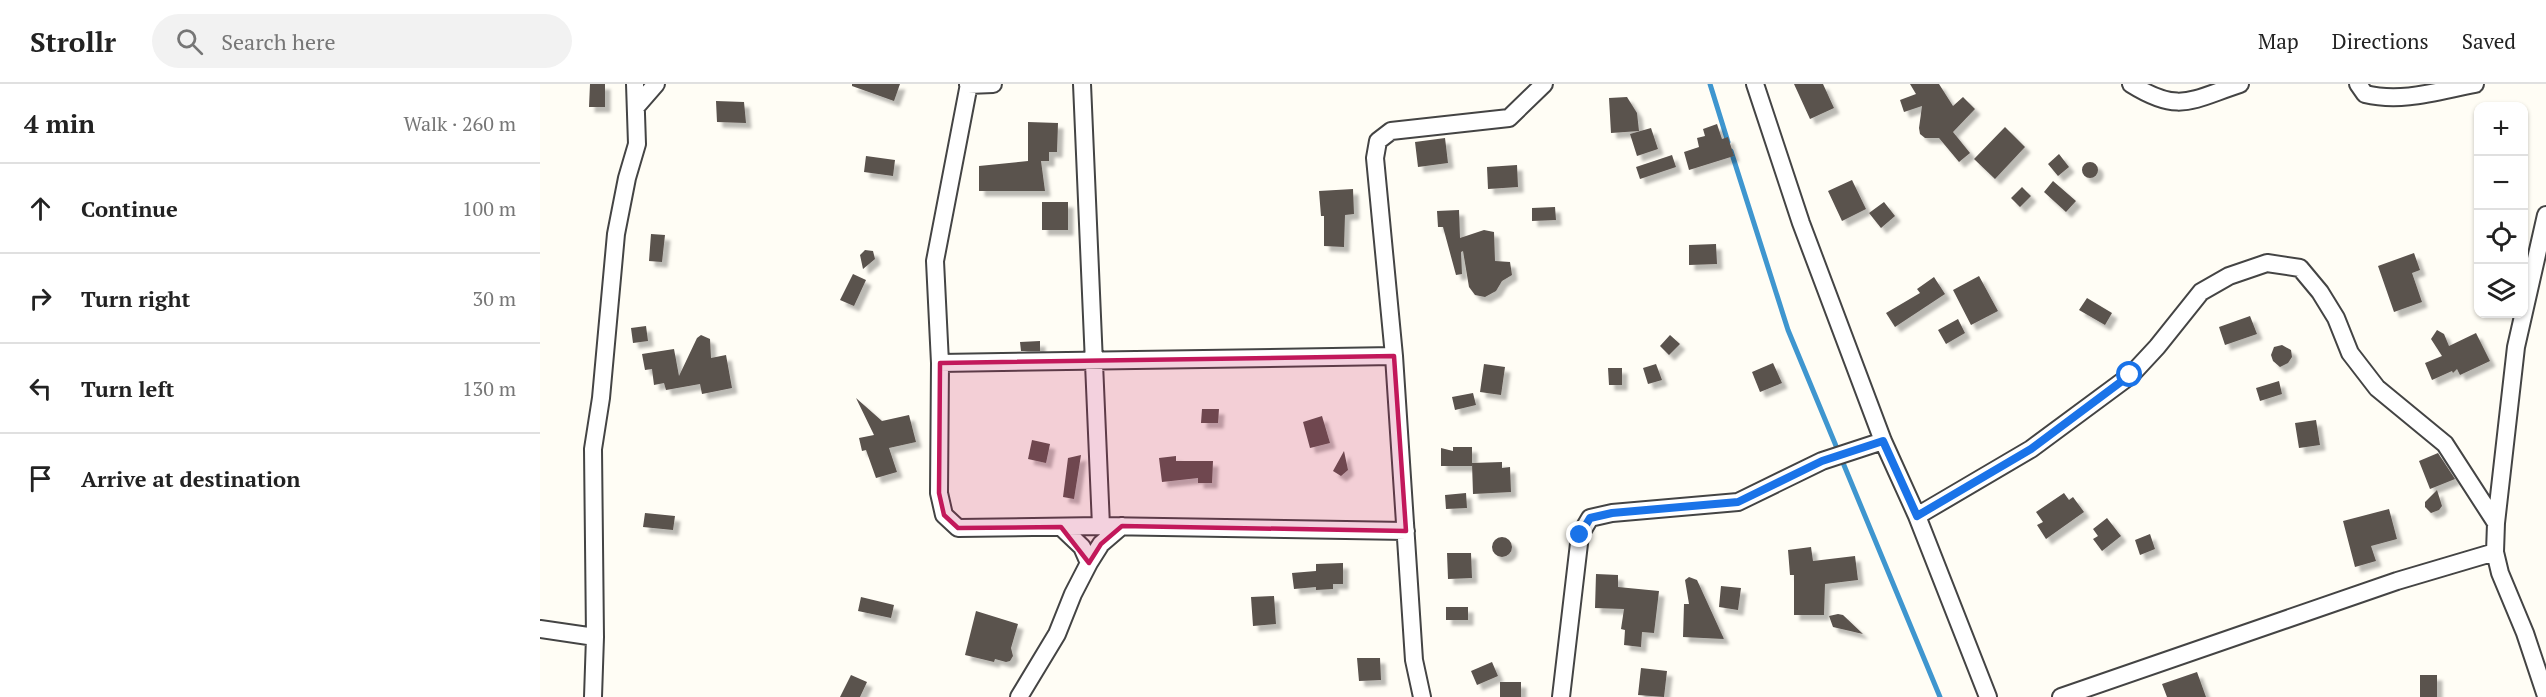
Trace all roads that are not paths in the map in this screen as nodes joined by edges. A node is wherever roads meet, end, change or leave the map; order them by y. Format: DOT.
graph roads {
  1 [pos="635,84"];
  2 [pos="656,84"];
  3 [pos="993,84"];
  4 [pos="1082,84"];
  5 [pos="1755,84"];
  6 [pos="2132,84"];
  7 [pos="2240,84"];
  8 [pos="2358,84"];
  9 [pos="2475,84"];
  10 [pos="968,85"];
  11 [pos="1540,86"];
  12 [pos="636,107"];
  13 [pos="2546,215"];
  14 [pos="1394,356"];
  15 [pos="1095,361"];
  16 [pos="940,363"];
  17 [pos="1883,441"];
  18 [pos="1917,516"];
  19 [pos="2496,523"];
  20 [pos="1101,526"];
  21 [pos="1122,526"];
  22 [pos="1061,527"];
  23 [pos="1406,531"];
  24 [pos="2495,552"];
  25 [pos="1089,563"];
  26 [pos="540,629"];
  27 [pos="595,638"];
  28 [pos="2546,696"];
  29 [pos="593,697"];
  30 [pos="1019,697"];
  31 [pos="1422,697"];
  32 [pos="1561,697"];
  33 [pos="1988,697"];
  34 [pos="2061,697"];
  1 -- 12 [label="street"];
  2 -- 12 [label="street"];
  3 -- 10 [label="street"];
  4 -- 15 [label="street"];
  5 -- 17 [label="street"];
  6 -- 7 [label="street"];
  8 -- 9 [label="street"];
  10 -- 16 [label="street"];
  11 -- 14 [label="street"];
  12 -- 27 [label="street"];
  13 -- 19 [label="street"];
  14 -- 15 [label="street"];
  14 -- 23 [label="street"];
  15 -- 16 [label="street"];
  15 -- 20 [label="street"];
  16 -- 22 [label="street"];
  17 -- 18 [label="street"];
  17 -- 32 [label="street"];
  18 -- 19 [label="street"];
  18 -- 33 [label="street"];
  19 -- 24 [label="street"];
  20 -- 21 [label="street"];
  20 -- 22 [label="street"];
  21 -- 23 [label="street"];
  21 -- 25 [label="street"];
  22 -- 25 [label="street"];
  23 -- 31 [label="street"];
  24 -- 28 [label="street"];
  24 -- 34 [label="street"];
  25 -- 30 [label="street"];
  26 -- 27 [label="street"];
  27 -- 29 [label="street"];
}
